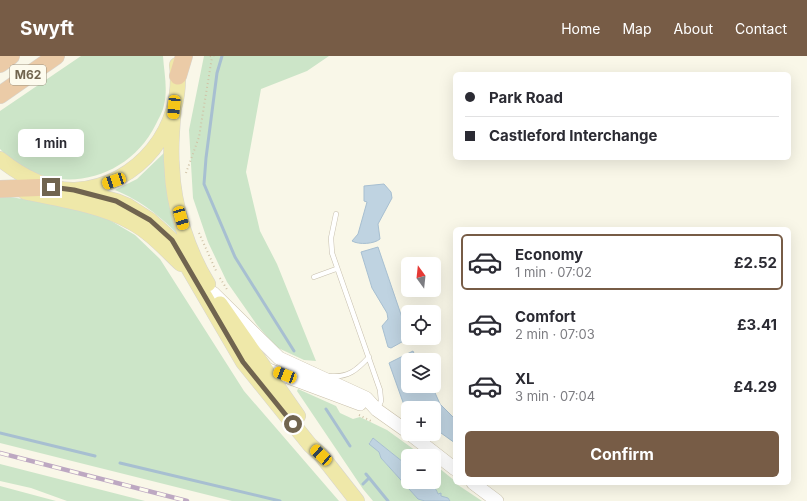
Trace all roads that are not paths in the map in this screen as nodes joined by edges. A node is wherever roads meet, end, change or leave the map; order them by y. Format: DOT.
graph roads {
  1 [pos="11,56"];
  2 [pos="56,56"];
  3 [pos="175,56"];
  4 [pos="184,56"];
  5 [pos="0,64"];
  6 [pos="178,76"];
  7 [pos="0,95"];
  8 [pos="174,107"];
  9 [pos="0,159"];
  10 [pos="51,187"];
  11 [pos="3,188"];
  12 [pos="74,190"];
  13 [pos="336,214"];
  14 [pos="336,269"];
  15 [pos="196,274"];
  16 [pos="314,277"];
  17 [pos="213,293"];
  18 [pos="369,357"];
  19 [pos="243,362"];
  20 [pos="264,367"];
  21 [pos="317,374"];
  22 [pos="377,410"];
  23 [pos="401,427"];
  24 [pos="419,441"];
  25 [pos="321,455"];
  26 [pos="453,467"];
  27 [pos="476,485"];
  28 [pos="357,501"];
  29 [pos="498,501"];
  1 -- 5 [label="highway, M62"];
  2 -- 7 [label="highway, M62"];
  3 -- 6 [label="main road"];
  4 -- 6 [label="highway"];
  6 -- 8 [label="main road"];
  8 -- 12 [label="main road"];
  8 -- 15 [label="main road"];
  9 -- 10 [label="main road"];
  10 -- 11 [label="highway"];
  10 -- 12 [label="main road"];
  11 -- 15 [label="main road"];
  12 -- 15 [label="main road"];
  13 -- 14 [label="lane"];
  14 -- 16 [label="lane"];
  14 -- 18 [label="lane"];
  15 -- 17 [label="main road"];
  15 -- 19 [label="main road"];
  17 -- 20 [label="main road"];
  17 -- 21 [label="street"];
  18 -- 21 [label="lane"];
  18 -- 22 [label="lane"];
  19 -- 20 [label="street"];
  19 -- 25 [label="main road"];
  20 -- 22 [label="street"];
  20 -- 25 [label="main road"];
  21 -- 22 [label="street"];
  22 -- 23 [label="street"];
  24 -- 26 [label="street"];
  25 -- 28 [label="main road"];
  27 -- 29 [label="street"];
}
